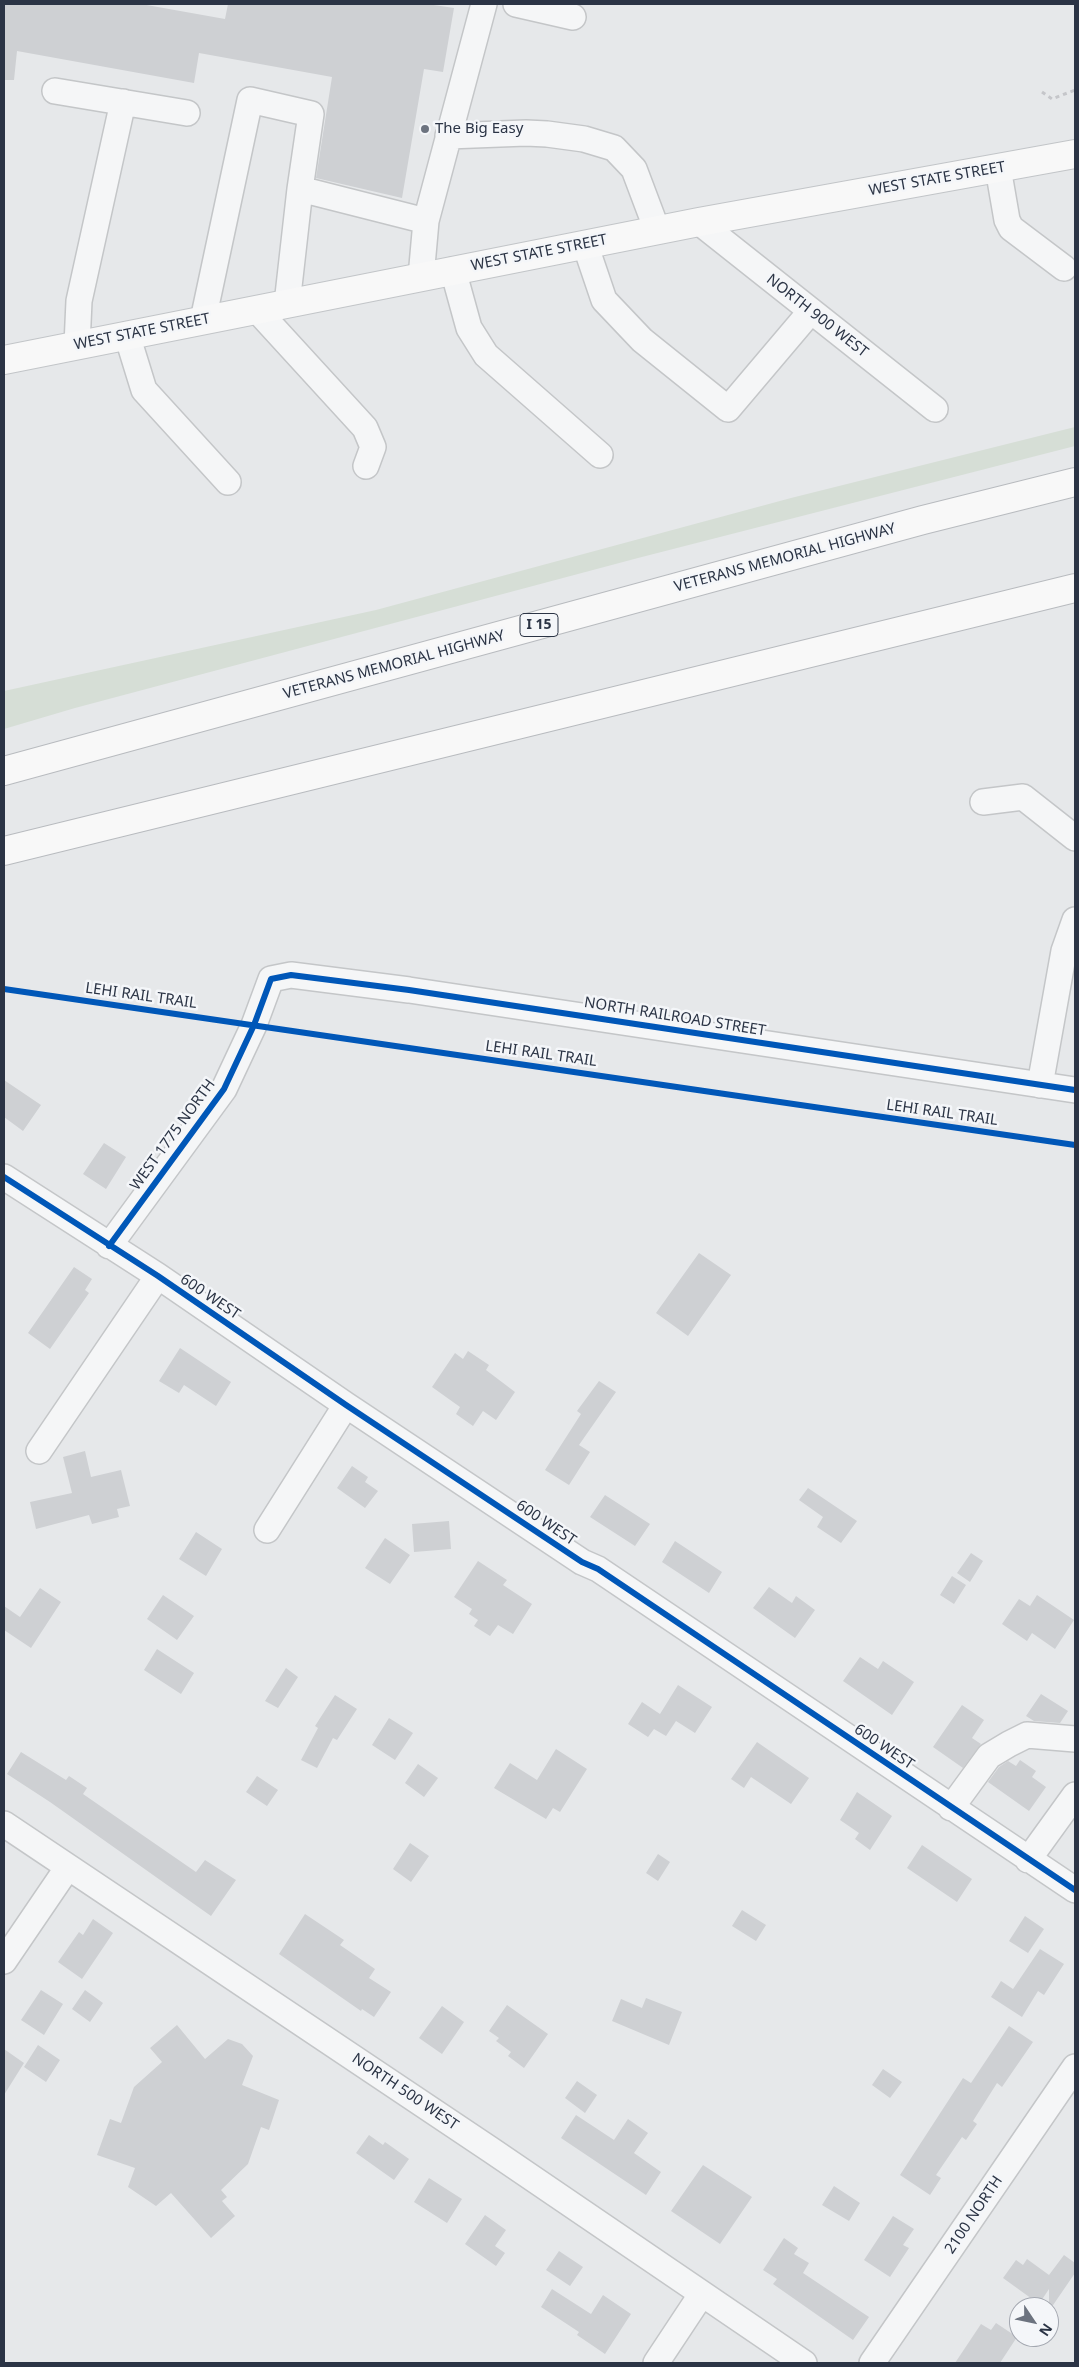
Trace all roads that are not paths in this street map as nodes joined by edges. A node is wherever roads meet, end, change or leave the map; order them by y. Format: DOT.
graph roads {
  1 [pos="484,4"];
  2 [pos="516,4"];
  3 [pos="574,17"];
  4 [pos="55,91"];
  5 [pos="123,102"];
  6 [pos="187,113"];
  7 [pos="448,136"];
  8 [pos="1075,154"];
  9 [pos="998,168"];
  10 [pos="300,189"];
  11 [pos="426,221"];
  12 [pos="698,222"];
  13 [pos="657,230"];
  14 [pos="584,244"];
  15 [pos="1064,268"];
  16 [pos="453,270"];
  17 [pos="421,277"];
  18 [pos="286,304"];
  19 [pos="257,310"];
  20 [pos="811,311"];
  21 [pos="204,320"];
  22 [pos="127,335"];
  23 [pos="77,345"];
  24 [pos="4,360"];
  25 [pos="935,410"];
  26 [pos="600,455"];
  27 [pos="366,466"];
  28 [pos="228,482"];
  29 [pos="1075,482"];
  30 [pos="1075,588"];
  31 [pos="4,772"];
  32 [pos="983,802"];
  33 [pos="1075,838"];
  34 [pos="4,851"];
  35 [pos="1075,920"];
  36 [pos="271,979"];
  37 [pos="1040,1085"];
  38 [pos="1075,1090"];
  39 [pos="4,1177"];
  40 [pos="109,1246"];
  41 [pos="158,1276"];
  42 [pos="346,1405"];
  43 [pos="39,1451"];
  44 [pos="267,1530"];
  45 [pos="1075,1739"];
  46 [pos="1075,1795"];
  47 [pos="951,1808"];
  48 [pos="4,1824"];
  49 [pos="1028,1860"];
  50 [pos="68,1867"];
  51 [pos="1075,1890"];
  52 [pos="4,1961"];
  53 [pos="1075,2067"];
  54 [pos="701,2295"];
  55 [pos="656,2363"];
  56 [pos="804,2363"];
  57 [pos="872,2363"];
  1 -- 7 [label="street"];
  2 -- 3 [label="street"];
  4 -- 5 [label="street"];
  5 -- 6 [label="street"];
  5 -- 23 [label="street"];
  7 -- 11 [label="street"];
  7 -- 13 [label="street"];
  8 -- 9 [label="main road, WEST STATE STREET"];
  9 -- 12 [label="main road, WEST STATE STREET"];
  9 -- 15 [label="street"];
  10 -- 11 [label="street"];
  10 -- 18 [label="street"];
  10 -- 21 [label="street"];
  11 -- 17 [label="street"];
  12 -- 13 [label="main road, WEST STATE STREET"];
  12 -- 20 [label="street, NORTH 900 WEST"];
  13 -- 14 [label="main road, WEST STATE STREET"];
  14 -- 16 [label="main road, WEST STATE STREET"];
  14 -- 20 [label="street"];
  16 -- 17 [label="main road, WEST STATE STREET"];
  16 -- 26 [label="street"];
  17 -- 18 [label="main road, WEST STATE STREET"];
  18 -- 19 [label="main road, WEST STATE STREET"];
  19 -- 21 [label="main road, WEST STATE STREET"];
  19 -- 27 [label="street"];
  20 -- 25 [label="street, NORTH 900 WEST"];
  21 -- 22 [label="main road, WEST STATE STREET"];
  22 -- 23 [label="main road, WEST STATE STREET"];
  22 -- 28 [label="street"];
  23 -- 24 [label="main road, WEST STATE STREET"];
  29 -- 31 [label="main road, VETERANS MEMORIAL HIGHWAY / I 15"];
  30 -- 34 [label="main road"];
  32 -- 33 [label="street"];
  35 -- 37 [label="street"];
  36 -- 37 [label="street, NORTH RAILROAD STREET"];
  36 -- 40 [label="street, WEST 1775 NORTH"];
  37 -- 38 [label="street, NORTH RAILROAD STREET"];
  39 -- 40 [label="street, 600 WEST"];
  40 -- 41 [label="street, 600 WEST"];
  41 -- 42 [label="street, 600 WEST"];
  41 -- 43 [label="street"];
  42 -- 44 [label="street"];
  42 -- 47 [label="street, 600 WEST"];
  45 -- 47 [label="street"];
  46 -- 49 [label="street"];
  47 -- 49 [label="street, 600 WEST"];
  48 -- 50 [label="street, NORTH 500 WEST"];
  49 -- 51 [label="street, 600 WEST"];
  50 -- 52 [label="street"];
  50 -- 54 [label="street, NORTH 500 WEST"];
  53 -- 57 [label="street, 2100 NORTH"];
  54 -- 55 [label="street"];
  54 -- 56 [label="street, NORTH 500 WEST"];
}
